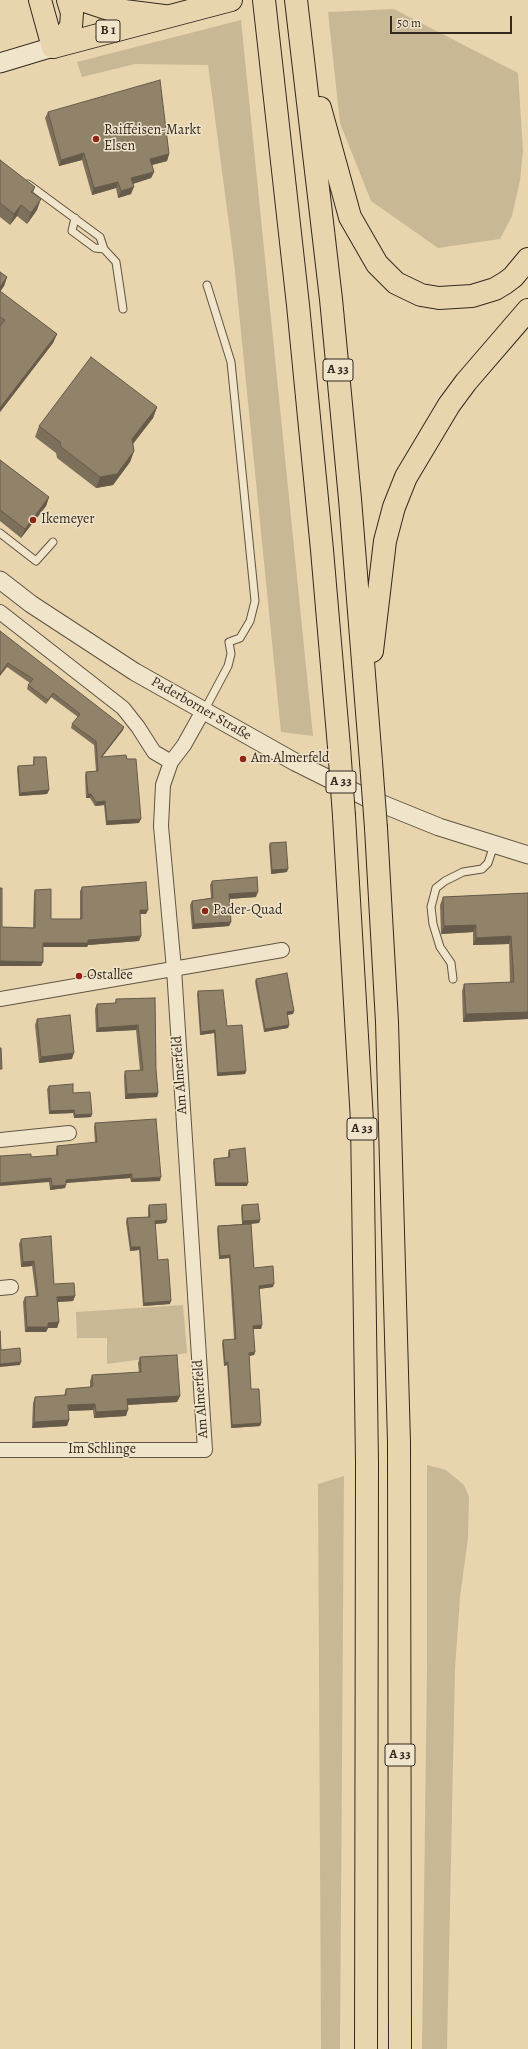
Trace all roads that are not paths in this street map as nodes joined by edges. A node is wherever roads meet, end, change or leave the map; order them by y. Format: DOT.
graph roads {
  1 [pos="40,0"];
  2 [pos="68,0"];
  3 [pos="82,0"];
  4 [pos="231,0"];
  5 [pos="297,5"];
  6 [pos="265,9"];
  7 [pos="164,16"];
  8 [pos="301,41"];
  9 [pos="52,47"];
  10 [pos="0,63"];
  11 [pos="19,178"];
  12 [pos="75,218"];
  13 [pos="104,249"];
  14 [pos="528,258"];
  15 [pos="207,285"];
  16 [pos="123,309"];
  17 [pos="528,310"];
  18 [pos="0,533"];
  19 [pos="53,542"];
  20 [pos="0,580"];
  21 [pos="0,612"];
  22 [pos="366,700"];
  23 [pos="203,711"];
  24 [pos="171,762"];
  25 [pos="494,845"];
  26 [pos="528,855"];
  27 [pos="282,950"];
  28 [pos="174,969"];
  29 [pos="453,979"];
  30 [pos="0,999"];
  31 [pos="69,1133"];
  32 [pos="0,1140"];
  33 [pos="0,1450"];
  34 [pos="205,1450"];
  35 [pos="366,2049"];
  36 [pos="400,2049"];
  1 -- 9 [label="main road"];
  2 -- 9 [label="main road"];
  3 -- 7 [label="main road"];
  4 -- 7 [label="main road, B 1"];
  5 -- 8 [label="main road, A 33"];
  6 -- 35 [label="main road, A 33, bridge"];
  7 -- 9 [label="main road, B 1"];
  8 -- 14 [label="main road"];
  8 -- 22 [label="main road, A 33"];
  9 -- 10 [label="main road"];
  11 -- 12 [label="lane"];
  12 -- 13 [label="lane"];
  12 -- 13 [label="lane"];
  13 -- 16 [label="lane"];
  15 -- 23 [label="lane"];
  17 -- 22 [label="main road"];
  18 -- 19 [label="lane"];
  20 -- 23 [label="street, Paderborner Straße"];
  21 -- 24 [label="street"];
  22 -- 36 [label="main road, A 33, bridge"];
  23 -- 24 [label="street, Am Almerfeld"];
  23 -- 25 [label="street, Paderborner Straße"];
  24 -- 28 [label="street, Am Almerfeld"];
  25 -- 26 [label="street, Paderborner Straße"];
  25 -- 29 [label="lane"];
  27 -- 28 [label="street"];
  28 -- 30 [label="street"];
  28 -- 34 [label="street, Am Almerfeld"];
  31 -- 32 [label="street"];
  33 -- 34 [label="street, Im Schlinge"];
}
